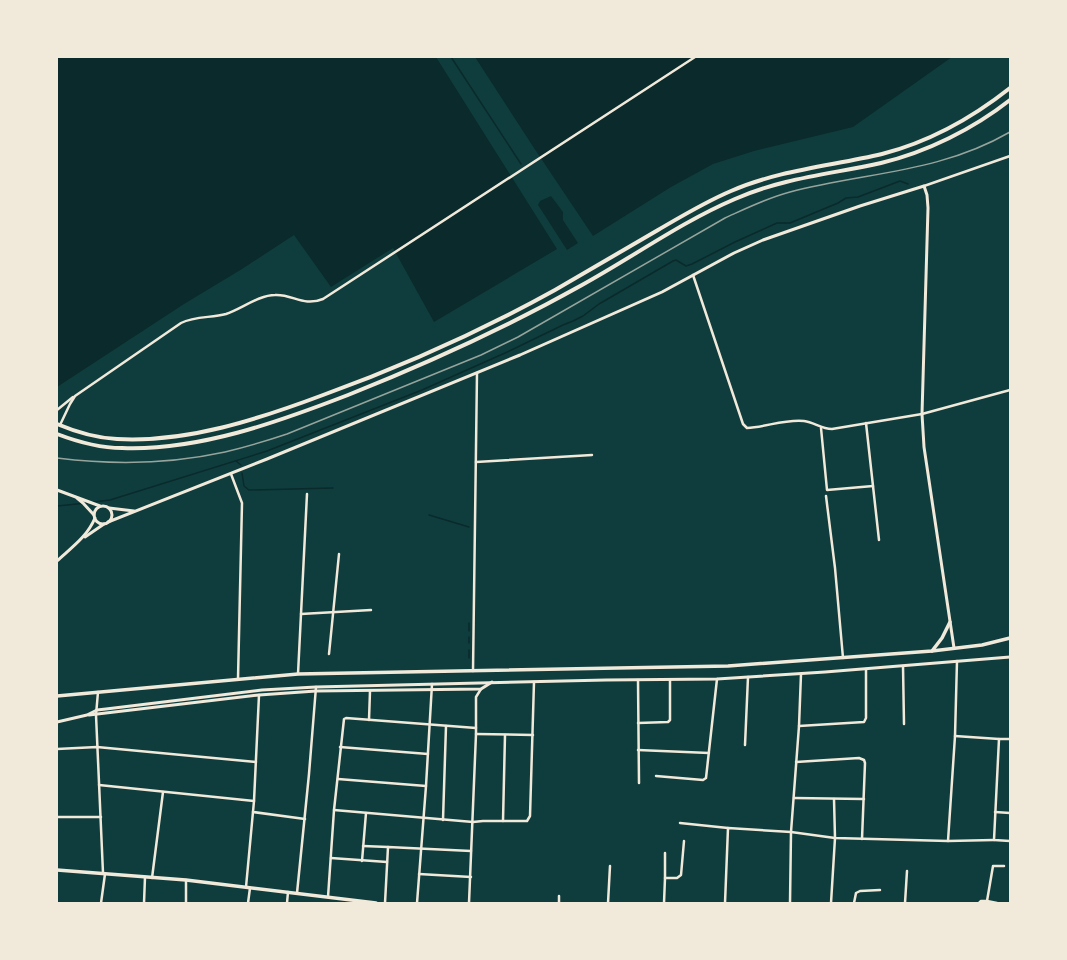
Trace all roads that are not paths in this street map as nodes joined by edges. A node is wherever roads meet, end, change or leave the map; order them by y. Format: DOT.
graph roads {
  1 [pos="695,57"];
  2 [pos="1010,88"];
  3 [pos="1010,100"];
  4 [pos="1010,156"];
  5 [pos="924,186"];
  6 [pos="693,275"];
  7 [pos="477,373"];
  8 [pos="1010,390"];
  9 [pos="75,396"];
  10 [pos="57,410"];
  11 [pos="922,414"];
  12 [pos="866,423"];
  13 [pos="58,425"];
  14 [pos="821,428"];
  15 [pos="57,434"];
  16 [pos="592,456"];
  17 [pos="476,462"];
  18 [pos="231,474"];
  19 [pos="873,486"];
  20 [pos="57,490"];
  21 [pos="307,494"];
  22 [pos="70,495"];
  23 [pos="826,496"];
  24 [pos="100,507"];
  25 [pos="109,508"];
  26 [pos="135,511"];
  27 [pos="94,517"];
  28 [pos="108,522"];
  29 [pos="104,524"];
  30 [pos="879,540"];
  31 [pos="79,541"];
  32 [pos="339,554"];
  33 [pos="57,561"];
  34 [pos="371,610"];
  35 [pos="333,612"];
  36 [pos="301,614"];
  37 [pos="950,622"];
  38 [pos="1010,638"];
  39 [pos="954,648"];
  40 [pos="932,651"];
  41 [pos="329,654"];
  42 [pos="1010,657"];
  43 [pos="842,658"];
  44 [pos="957,661"];
  45 [pos="903,666"];
  46 [pos="866,669"];
  47 [pos="473,671"];
  48 [pos="298,674"];
  49 [pos="801,674"];
  50 [pos="748,677"];
  51 [pos="238,679"];
  52 [pos="717,679"];
  53 [pos="638,680"];
  54 [pos="670,680"];
  55 [pos="534,681"];
  56 [pos="486,682"];
  57 [pos="493,682"];
  58 [pos="432,684"];
  59 [pos="316,687"];
  60 [pos="432,689"];
  61 [pos="481,689"];
  62 [pos="316,691"];
  63 [pos="370,691"];
  64 [pos="98,692"];
  65 [pos="259,695"];
  66 [pos="57,696"];
  67 [pos="97,710"];
  68 [pos="87,715"];
  69 [pos="96,715"];
  70 [pos="369,720"];
  71 [pos="57,722"];
  72 [pos="638,723"];
  73 [pos="904,724"];
  74 [pos="430,725"];
  75 [pos="446,726"];
  76 [pos="799,726"];
  77 [pos="476,728"];
  78 [pos="476,734"];
  79 [pos="505,735"];
  80 [pos="533,736"];
  81 [pos="955,736"];
  82 [pos="999,739"];
  83 [pos="1010,739"];
  84 [pos="745,745"];
  85 [pos="97,747"];
  86 [pos="340,747"];
  87 [pos="57,749"];
  88 [pos="638,750"];
  89 [pos="709,753"];
  90 [pos="428,754"];
  91 [pos="256,762"];
  92 [pos="796,762"];
  93 [pos="656,776"];
  94 [pos="338,778"];
  95 [pos="639,783"];
  96 [pos="99,785"];
  97 [pos="426,786"];
  98 [pos="163,792"];
  99 [pos="794,798"];
  100 [pos="834,799"];
  101 [pos="864,799"];
  102 [pos="254,801"];
  103 [pos="334,810"];
  104 [pos="253,812"];
  105 [pos="995,812"];
  106 [pos="366,813"];
  107 [pos="1010,813"];
  108 [pos="57,817"];
  109 [pos="101,817"];
  110 [pos="423,818"];
  111 [pos="305,819"];
  112 [pos="443,820"];
  113 [pos="503,821"];
  114 [pos="473,822"];
  115 [pos="680,822"];
  116 [pos="728,828"];
  117 [pos="791,832"];
  118 [pos="835,838"];
  119 [pos="862,838"];
  120 [pos="994,840"];
  121 [pos="684,841"];
  122 [pos="948,841"];
  123 [pos="1010,841"];
  124 [pos="363,846"];
  125 [pos="388,847"];
  126 [pos="421,849"];
  127 [pos="471,852"];
  128 [pos="665,853"];
  129 [pos="331,858"];
  130 [pos="362,860"];
  131 [pos="387,862"];
  132 [pos="610,866"];
  133 [pos="1004,866"];
  134 [pos="57,870"];
  135 [pos="908,871"];
  136 [pos="104,874"];
  137 [pos="419,874"];
  138 [pos="145,877"];
  139 [pos="152,878"];
  140 [pos="471,878"];
  141 [pos="665,878"];
  142 [pos="186,880"];
  143 [pos="248,887"];
  144 [pos="880,890"];
  145 [pos="288,892"];
  146 [pos="298,893"];
  147 [pos="559,896"];
  148 [pos="328,897"];
  149 [pos="987,901"];
  150 [pos="101,903"];
  151 [pos="144,903"];
  152 [pos="186,903"];
  153 [pos="248,903"];
  154 [pos="287,903"];
  155 [pos="376,903"];
  156 [pos="385,903"];
  157 [pos="417,903"];
  158 [pos="469,903"];
  159 [pos="559,903"];
  160 [pos="608,903"];
  161 [pos="664,903"];
  162 [pos="725,903"];
  163 [pos="790,903"];
  164 [pos="831,903"];
  165 [pos="854,903"];
  166 [pos="905,903"];
  167 [pos="979,903"];
  168 [pos="997,903"];
  1 -- 9 [label="street"];
  2 -- 13 [label="highway"];
  3 -- 15 [label="highway"];
  4 -- 5 [label="street"];
  5 -- 6 [label="street"];
  5 -- 11 [label="street"];
  6 -- 7 [label="street"];
  6 -- 14 [label="street"];
  7 -- 17 [label="street"];
  7 -- 18 [label="street"];
  8 -- 11 [label="street"];
  9 -- 10 [label="street"];
  9 -- 13 [label="street"];
  11 -- 12 [label="street"];
  11 -- 37 [label="street"];
  12 -- 14 [label="street"];
  12 -- 19 [label="street"];
  14 -- 19 [label="street"];
  16 -- 17 [label="street"];
  17 -- 47 [label="street"];
  18 -- 26 [label="street"];
  18 -- 51 [label="street"];
  19 -- 30 [label="street"];
  20 -- 22 [label="street"];
  21 -- 36 [label="street"];
  22 -- 24 [label="street"];
  22 -- 27 [label="street"];
  23 -- 43 [label="street"];
  24 -- 25 [label="street"];
  24 -- 27 [label="street"];
  25 -- 26 [label="street"];
  25 -- 28 [label="street"];
  26 -- 28 [label="street"];
  27 -- 29 [label="street"];
  27 -- 31 [label="street"];
  28 -- 29 [label="street"];
  29 -- 31 [label="street"];
  31 -- 33 [label="street"];
  32 -- 35 [label="street"];
  34 -- 35 [label="street"];
  35 -- 36 [label="street"];
  35 -- 41 [label="street"];
  36 -- 48 [label="street"];
  37 -- 39 [label="street"];
  37 -- 40 [label="main road"];
  38 -- 39 [label="main road"];
  39 -- 40 [label="main road"];
  40 -- 43 [label="main road"];
  42 -- 44 [label="street"];
  43 -- 47 [label="main road"];
  44 -- 45 [label="street"];
  44 -- 81 [label="street"];
  45 -- 46 [label="street"];
  45 -- 73 [label="street"];
  46 -- 49 [label="street"];
  46 -- 76 [label="street"];
  47 -- 48 [label="main road"];
  48 -- 51 [label="main road"];
  49 -- 50 [label="street"];
  49 -- 76 [label="street"];
  50 -- 52 [label="street"];
  50 -- 84 [label="street"];
  51 -- 64 [label="main road"];
  52 -- 54 [label="street"];
  52 -- 89 [label="street"];
  53 -- 54 [label="street"];
  53 -- 55 [label="street"];
  53 -- 72 [label="street"];
  54 -- 72 [label="street"];
  55 -- 57 [label="street"];
  55 -- 80 [label="street"];
  56 -- 57 [label="street"];
  56 -- 58 [label="street"];
  56 -- 61 [label="street"];
  57 -- 61 [label="street"];
  58 -- 59 [label="street"];
  58 -- 60 [label="street"];
  59 -- 62 [label="street"];
  59 -- 67 [label="street"];
  60 -- 61 [label="street"];
  60 -- 63 [label="street"];
  60 -- 74 [label="street"];
  61 -- 77 [label="street"];
  62 -- 63 [label="street"];
  62 -- 65 [label="street"];
  62 -- 111 [label="street"];
  63 -- 70 [label="street"];
  64 -- 66 [label="main road"];
  64 -- 67 [label="street"];
  65 -- 69 [label="street"];
  65 -- 91 [label="street"];
  67 -- 68 [label="street"];
  67 -- 69 [label="street"];
  68 -- 69 [label="street"];
  68 -- 71 [label="street"];
  69 -- 85 [label="street"];
  70 -- 74 [label="street"];
  70 -- 86 [label="street"];
  72 -- 88 [label="street"];
  74 -- 75 [label="street"];
  74 -- 90 [label="street"];
  75 -- 77 [label="street"];
  75 -- 112 [label="street"];
  76 -- 92 [label="street"];
  77 -- 78 [label="street"];
  78 -- 79 [label="street"];
  78 -- 114 [label="street"];
  79 -- 80 [label="street"];
  79 -- 113 [label="street"];
  80 -- 113 [label="street"];
  81 -- 82 [label="street"];
  81 -- 122 [label="street"];
  82 -- 83 [label="street"];
  82 -- 105 [label="street"];
  85 -- 87 [label="street"];
  85 -- 91 [label="street"];
  85 -- 96 [label="street"];
  86 -- 90 [label="street"];
  86 -- 94 [label="street"];
  88 -- 89 [label="street"];
  88 -- 95 [label="street"];
  89 -- 93 [label="street"];
  90 -- 97 [label="street"];
  91 -- 102 [label="street"];
  92 -- 99 [label="street"];
  92 -- 101 [label="street"];
  94 -- 97 [label="street"];
  94 -- 103 [label="street"];
  96 -- 98 [label="street"];
  96 -- 109 [label="street"];
  97 -- 110 [label="street"];
  98 -- 102 [label="street"];
  98 -- 139 [label="street"];
  99 -- 100 [label="street"];
  99 -- 117 [label="street"];
  100 -- 101 [label="street"];
  100 -- 118 [label="street"];
  101 -- 119 [label="street"];
  102 -- 104 [label="street"];
  103 -- 106 [label="street"];
  103 -- 129 [label="street"];
  104 -- 111 [label="street"];
  104 -- 143 [label="street"];
  105 -- 107 [label="street"];
  105 -- 120 [label="street"];
  106 -- 110 [label="street"];
  106 -- 124 [label="street"];
  108 -- 109 [label="street"];
  109 -- 136 [label="street"];
  110 -- 112 [label="street"];
  110 -- 126 [label="street"];
  111 -- 146 [label="street"];
  112 -- 114 [label="street"];
  113 -- 114 [label="street"];
  114 -- 127 [label="street"];
  115 -- 116 [label="street"];
  116 -- 117 [label="street"];
  116 -- 162 [label="street"];
  117 -- 118 [label="street"];
  117 -- 163 [label="street"];
  118 -- 119 [label="street"];
  118 -- 164 [label="street"];
  119 -- 122 [label="street"];
  120 -- 122 [label="street"];
  120 -- 123 [label="street"];
  121 -- 141 [label="street"];
  124 -- 125 [label="street"];
  124 -- 130 [label="street"];
  125 -- 126 [label="street"];
  125 -- 131 [label="street"];
  126 -- 127 [label="street"];
  126 -- 137 [label="street"];
  127 -- 140 [label="street"];
  128 -- 141 [label="street"];
  129 -- 130 [label="street"];
  129 -- 148 [label="street"];
  130 -- 131 [label="street"];
  131 -- 156 [label="street"];
  132 -- 160 [label="street"];
  133 -- 149 [label="street"];
  134 -- 136 [label="main road"];
  135 -- 166 [label="street"];
  136 -- 138 [label="main road"];
  136 -- 150 [label="street"];
  137 -- 140 [label="street"];
  137 -- 157 [label="street"];
  138 -- 139 [label="main road"];
  138 -- 151 [label="street"];
  139 -- 142 [label="main road"];
  140 -- 158 [label="street"];
  141 -- 161 [label="street"];
  142 -- 143 [label="main road"];
  142 -- 152 [label="street"];
  143 -- 145 [label="main road"];
  143 -- 153 [label="street"];
  144 -- 165 [label="street"];
  145 -- 146 [label="main road"];
  145 -- 154 [label="street"];
  146 -- 148 [label="main road"];
  147 -- 159 [label="street"];
  148 -- 155 [label="main road"];
  149 -- 167 [label="street"];
  149 -- 168 [label="street"];
}
